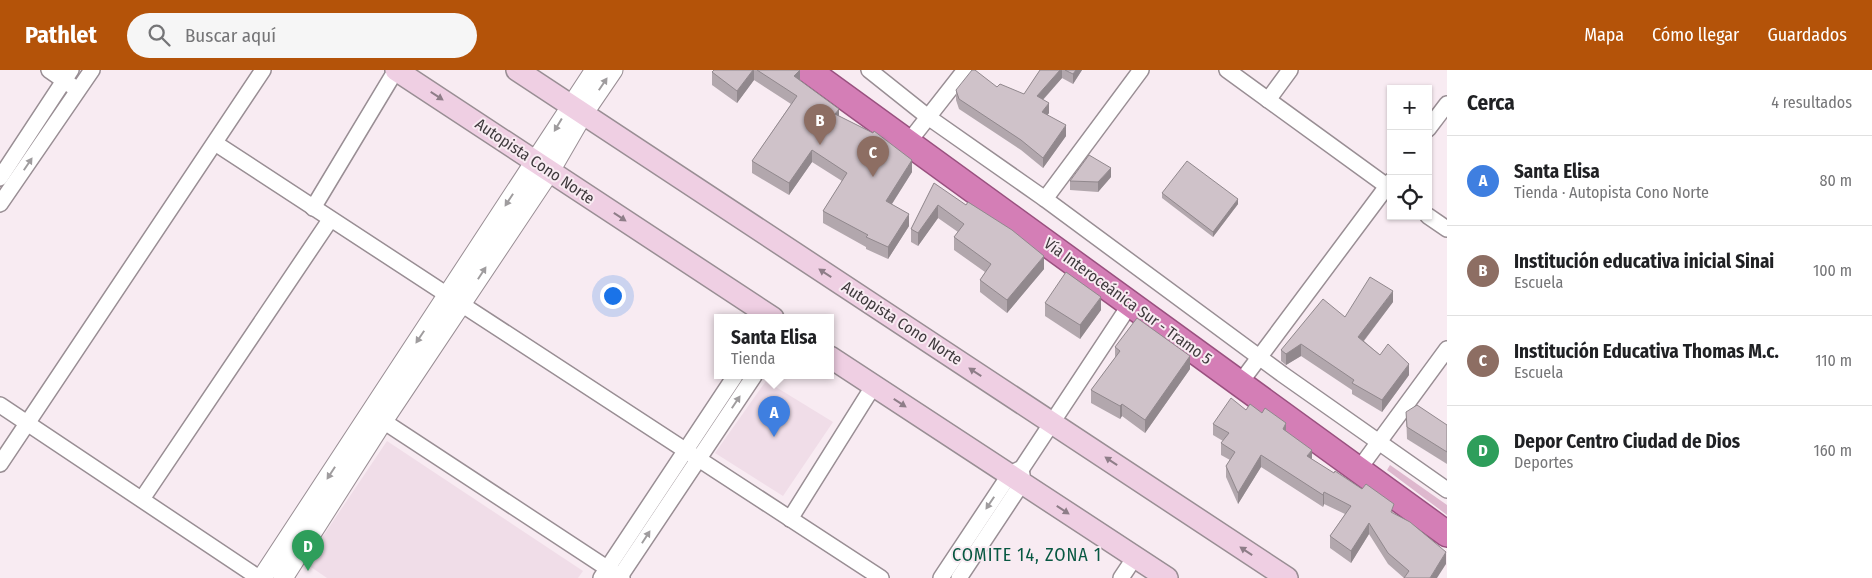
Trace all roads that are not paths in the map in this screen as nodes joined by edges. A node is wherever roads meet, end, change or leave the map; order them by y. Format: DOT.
graph roads {
  1 [pos="49,70"];
  2 [pos="92,70"];
  3 [pos="263,70"];
  4 [pos="396,70"];
  5 [pos="516,70"];
  6 [pos="595,70"];
  7 [pos="613,70"];
  8 [pos="808,70"];
  9 [pos="869,70"];
  10 [pos="965,70"];
  11 [pos="1141,70"];
  12 [pos="1227,70"];
  13 [pos="1290,70"];
  14 [pos="68,75"];
  15 [pos="79,90"];
  16 [pos="1268,100"];
  17 [pos="1447,104"];
  18 [pos="577,109"];
  19 [pos="928,118"];
  20 [pos="1432,125"];
  21 [pos="215,143"];
  22 [pos="907,144"];
  23 [pos="544,166"];
  24 [pos="0,178"];
  25 [pos="1387,184"];
  26 [pos="1387,190"];
  27 [pos="1045,199"];
  28 [pos="0,204"];
  29 [pos="313,208"];
  30 [pos="1432,219"];
  31 [pos="330,220"];
  32 [pos="1447,229"];
  33 [pos="455,300"];
  34 [pos="1131,303"];
  35 [pos="767,314"];
  36 [pos="1447,349"];
  37 [pos="1260,358"];
  38 [pos="834,359"];
  39 [pos="734,379"];
  40 [pos="752,379"];
  41 [pos="1240,383"];
  42 [pos="874,385"];
  43 [pos="0,405"];
  44 [pos="377,417"];
  45 [pos="1052,422"];
  46 [pos="27,423"];
  47 [pos="1379,443"];
  48 [pos="686,449"];
  49 [pos="699,458"];
  50 [pos="0,464"];
  51 [pos="1359,470"];
  52 [pos="1018,475"];
  53 [pos="1447,490"];
  54 [pos="142,499"];
  55 [pos="790,519"];
  56 [pos="1447,534"];
  57 [pos="1136,557"];
  58 [pos="604,573"];
  59 [pos="261,578"];
  60 [pos="283,578"];
  61 [pos="620,578"];
  62 [pos="881,578"];
  63 [pos="941,578"];
  64 [pos="959,578"];
  65 [pos="1121,578"];
  66 [pos="1167,578"];
  67 [pos="1287,578"];
  1 -- 14 [label="street"];
  2 -- 15 [label="street"];
  3 -- 21 [label="street"];
  4 -- 23 [label="main road, Autopista Cono Norte, one-way"];
  4 -- 29 [label="street"];
  5 -- 18 [label="main road, Autopista Cono Norte"];
  6 -- 18 [label="street"];
  18 -- 7 [label="street, one-way"];
  8 -- 22 [label="highway, Vía Interoceánica Sur - Tramo 5"];
  9 -- 19 [label="street"];
  10 -- 19 [label="street"];
  11 -- 27 [label="street"];
  12 -- 16 [label="street"];
  13 -- 16 [label="street"];
  14 -- 15 [label="street"];
  14 -- 24 [label="street"];
  28 -- 15 [label="street, one-way"];
  16 -- 25 [label="street"];
  17 -- 20 [label="street"];
  18 -- 23 [label="street"];
  45 -- 18 [label="main road, Autopista Cono Norte, one-way"];
  19 -- 22 [label="street"];
  19 -- 27 [label="street"];
  21 -- 29 [label="street"];
  21 -- 46 [label="street"];
  22 -- 34 [label="highway, Vía Interoceánica Sur - Tramo 5"];
  23 -- 33 [label="street"];
  23 -- 35 [label="main road, Autopista Cono Norte, one-way"];
  26 -- 37 [label="street"];
  27 -- 37 [label="street"];
  29 -- 31 [label="street"];
  30 -- 32 [label="street"];
  31 -- 33 [label="street"];
  31 -- 54 [label="street"];
  33 -- 44 [label="street"];
  33 -- 48 [label="street"];
  34 -- 41 [label="highway, Vía Interoceánica Sur - Tramo 5"];
  34 -- 45 [label="street"];
  36 -- 47 [label="street"];
  37 -- 41 [label="street"];
  37 -- 47 [label="street"];
  38 -- 42 [label="main road"];
  39 -- 48 [label="street"];
  49 -- 40 [label="street, one-way"];
  41 -- 51 [label="highway, Vía Interoceánica Sur - Tramo 5"];
  42 -- 52 [label="main road, one-way"];
  42 -- 55 [label="street"];
  43 -- 46 [label="street"];
  44 -- 58 [label="street"];
  44 -- 59 [label="street, one-way"];
  44 -- 60 [label="street"];
  45 -- 52 [label="street"];
  67 -- 45 [label="main road, Autopista Cono Norte, one-way"];
  46 -- 50 [label="street"];
  46 -- 54 [label="street"];
  47 -- 51 [label="street"];
  47 -- 53 [label="street"];
  48 -- 49 [label="street"];
  48 -- 58 [label="street"];
  49 -- 55 [label="street"];
  61 -- 49 [label="street, one-way"];
  51 -- 56 [label="highway, Vía Interoceánica Sur - Tramo 5"];
  52 -- 57 [label="main road, one-way"];
  52 -- 63 [label="street, one-way"];
  52 -- 64 [label="street"];
  54 -- 59 [label="street"];
  55 -- 62 [label="street"];
  57 -- 65 [label="street"];
  57 -- 66 [label="main road"];
  58 -- 61 [label="street"];
}
